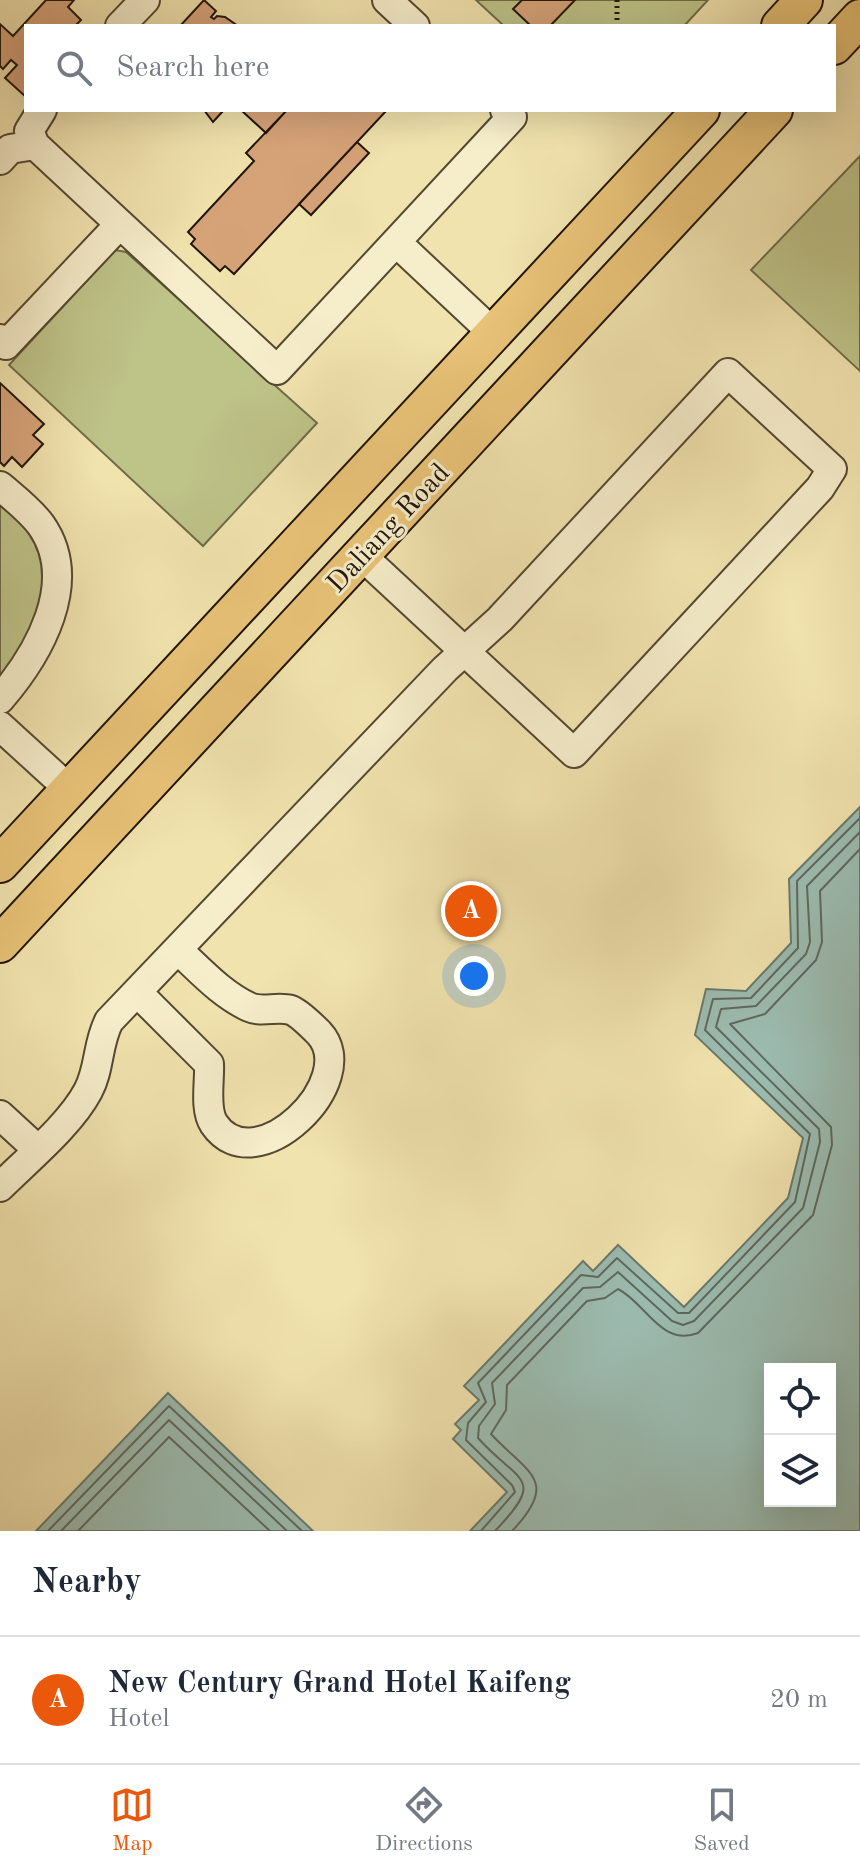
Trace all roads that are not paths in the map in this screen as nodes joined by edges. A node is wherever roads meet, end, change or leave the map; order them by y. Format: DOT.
graph roads {
  1 [pos="145,0"];
  2 [pos="387,0"];
  3 [pos="804,0"];
  4 [pos="860,18"];
  5 [pos="122,24"];
  6 [pos="413,24"];
  7 [pos="782,24"];
  8 [pos="836,44"];
  9 [pos="41,112"];
  10 [pos="507,112"];
  11 [pos="772,112"];
  12 [pos="691,113"];
  13 [pos="35,145"];
  14 [pos="0,160"];
  15 [pos="120,224"];
  16 [pos="396,242"];
  17 [pos="493,333"];
  18 [pos="0,339"];
  19 [pos="0,486"];
  20 [pos="361,555"];
  21 [pos="465,651"];
  22 [pos="0,699"];
  23 [pos="0,726"];
  24 [pos="70,790"];
  25 [pos="0,864"];
  26 [pos="0,944"];
  27 [pos="178,950"];
  28 [pos="137,992"];
  29 [pos="0,1115"];
  30 [pos="37,1149"];
  31 [pos="0,1187"];
  1 -- 5 [label="lane"];
  2 -- 6 [label="lane"];
  3 -- 7 [label="main road"];
  4 -- 8 [label="main road"];
  9 -- 13 [label="lane"];
  10 -- 16 [label="lane"];
  11 -- 20 [label="main road, Daliang Road"];
  12 -- 17 [label="main road, Daliang Road"];
  13 -- 14 [label="lane"];
  13 -- 15 [label="lane"];
  15 -- 16 [label="lane"];
  15 -- 18 [label="lane"];
  16 -- 17 [label="lane"];
  17 -- 24 [label="main road, Daliang Road"];
  19 -- 22 [label="lane"];
  20 -- 21 [label="lane"];
  20 -- 26 [label="main road, Daliang Road"];
  21 -- 21 [label="lane"];
  21 -- 27 [label="lane"];
  23 -- 24 [label="lane"];
  24 -- 25 [label="main road, Daliang Road"];
  27 -- 28 [label="lane"];
  27 -- 28 [label="lane"];
  28 -- 30 [label="lane"];
  29 -- 30 [label="lane"];
  30 -- 31 [label="lane"];
}
